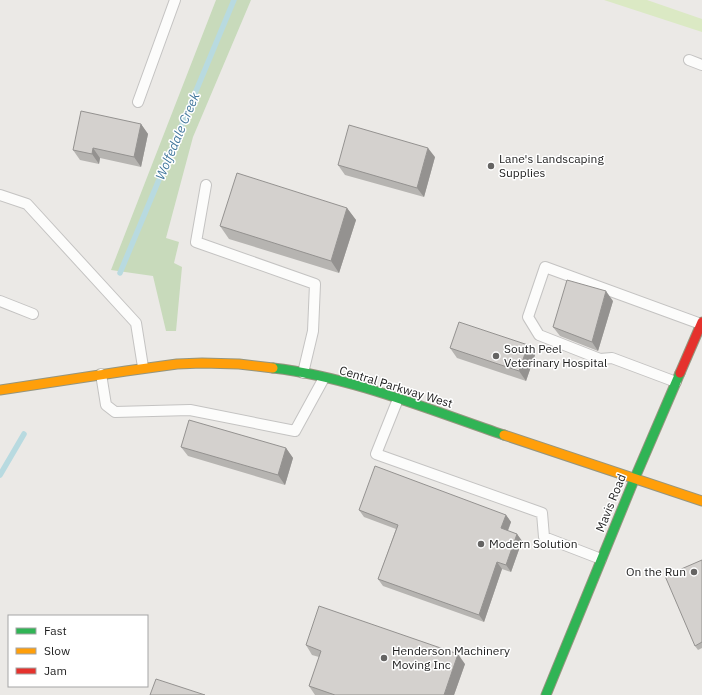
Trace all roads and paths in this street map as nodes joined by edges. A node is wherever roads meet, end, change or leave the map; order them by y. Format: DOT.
graph roads {
  1 [pos="175,0"];
  2 [pos="688,60"];
  3 [pos="702,65"];
  4 [pos="138,102"];
  5 [pos="206,185"];
  6 [pos="0,195"];
  7 [pos="0,301"];
  8 [pos="33,314"];
  9 [pos="701,323"];
  10 [pos="143,367"];
  11 [pos="304,373"];
  12 [pos="101,374"];
  13 [pos="324,378"];
  14 [pos="676,382"];
  15 [pos="0,390"];
  16 [pos="398,399"];
  17 [pos="634,480"];
  18 [pos="702,502"];
  19 [pos="601,559"];
  20 [pos="546,695"];
  1 -- 4 [label="lane"];
  2 -- 3 [label="lane"];
  5 -- 11 [label="lane"];
  6 -- 10 [label="lane"];
  7 -- 8 [label="lane"];
  9 -- 14 [label="street, Mavis Road"];
  9 -- 14 [label="lane"];
  10 -- 11 [label="street, Central Parkway West"];
  10 -- 12 [label="street, Central Parkway West"];
  11 -- 13 [label="street, Central Parkway West"];
  12 -- 13 [label="lane"];
  12 -- 15 [label="street, Central Parkway West"];
  13 -- 16 [label="street, Central Parkway West"];
  14 -- 17 [label="street, Mavis Road"];
  16 -- 17 [label="street, Central Parkway West"];
  16 -- 19 [label="lane"];
  17 -- 18 [label="street, Central Parkway West"];
  17 -- 19 [label="street, Mavis Road"];
  19 -- 20 [label="street, Mavis Road"];
}
